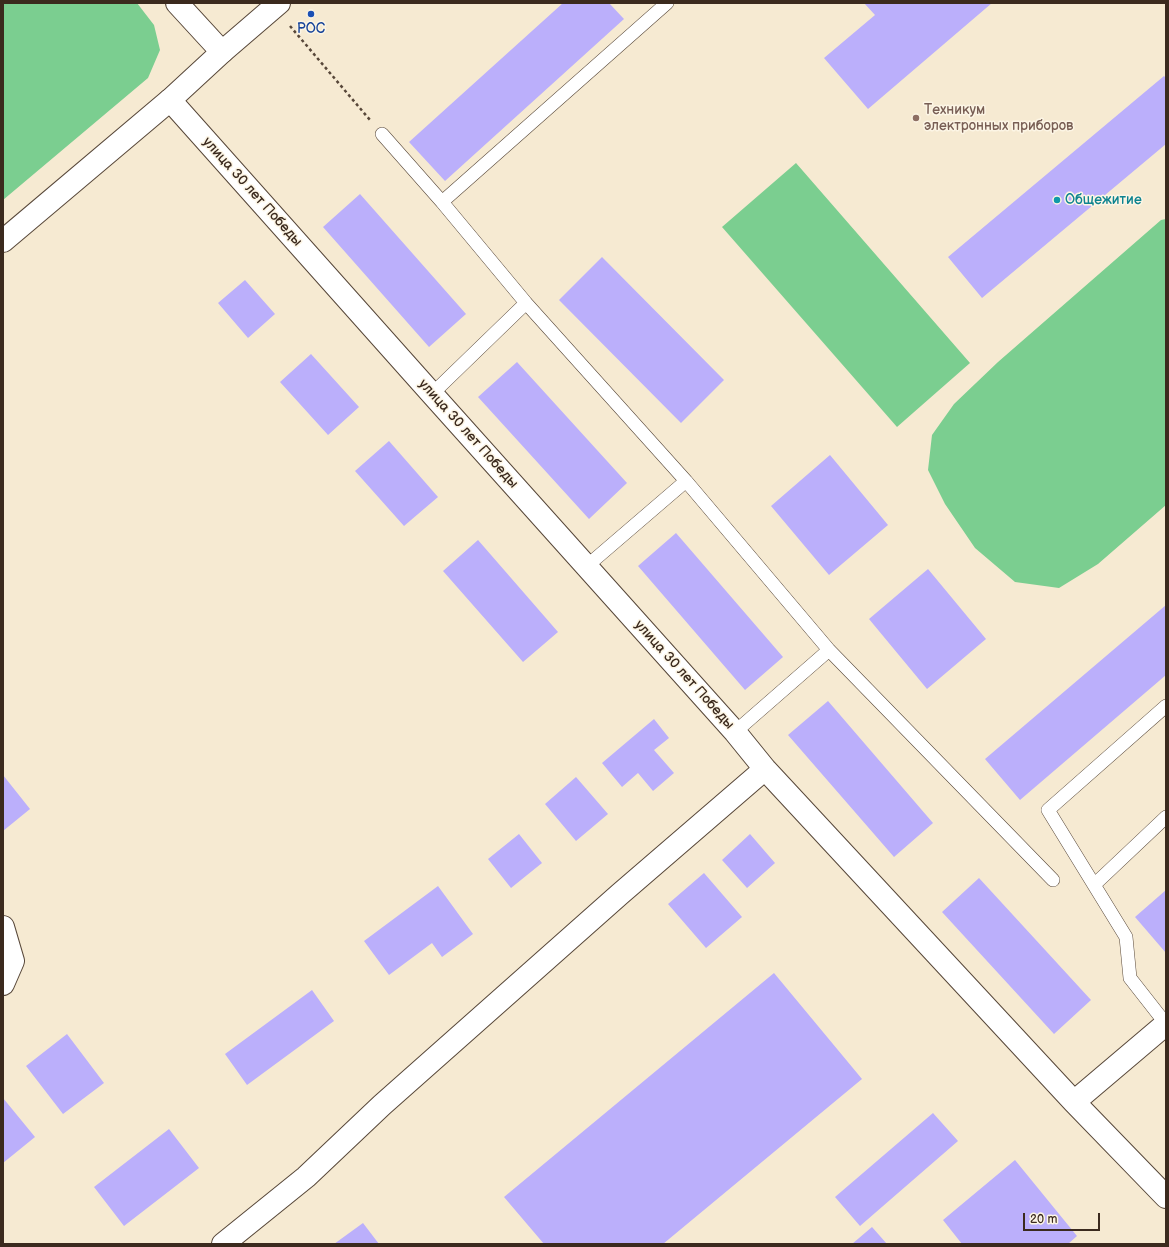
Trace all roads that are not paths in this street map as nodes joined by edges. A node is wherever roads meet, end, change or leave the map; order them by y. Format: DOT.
graph roads {
  1 [pos="177,3"];
  2 [pos="667,3"];
  3 [pos="276,5"];
  4 [pos="222,52"];
  5 [pos="170,100"];
  6 [pos="382,134"];
  7 [pos="442,202"];
  8 [pos="3,241"];
  9 [pos="526,303"];
  10 [pos="432,394"];
  11 [pos="686,481"];
  12 [pos="587,566"];
  13 [pos="829,650"];
  14 [pos="1166,706"];
  15 [pos="735,732"];
  16 [pos="765,769"];
  17 [pos="1166,817"];
  18 [pos="1053,880"];
  19 [pos="1094,885"];
  20 [pos="3,927"];
  21 [pos="3,984"];
  22 [pos="1166,1024"];
  23 [pos="1074,1102"];
  24 [pos="1166,1197"];
  25 [pos="223,1244"];
  1 -- 4 [label="street"];
  2 -- 7 [label="lane"];
  3 -- 4 [label="street"];
  4 -- 5 [label="street"];
  5 -- 8 [label="street"];
  5 -- 10 [label="street, улица 30 лет Победы"];
  6 -- 7 [label="lane"];
  7 -- 9 [label="lane"];
  9 -- 10 [label="lane"];
  9 -- 11 [label="lane"];
  10 -- 12 [label="street, улица 30 лет Победы"];
  11 -- 12 [label="lane"];
  11 -- 13 [label="lane"];
  12 -- 15 [label="street, улица 30 лет Победы"];
  13 -- 15 [label="lane"];
  13 -- 18 [label="lane"];
  14 -- 19 [label="lane"];
  15 -- 16 [label="street, улица 30 лет Победы"];
  16 -- 23 [label="street, улица 30 лет Победы"];
  16 -- 25 [label="street"];
  17 -- 19 [label="lane"];
  19 -- 22 [label="lane"];
  20 -- 21 [label="street"];
  22 -- 23 [label="street"];
  23 -- 24 [label="street, улица 30 лет Победы"];
}
